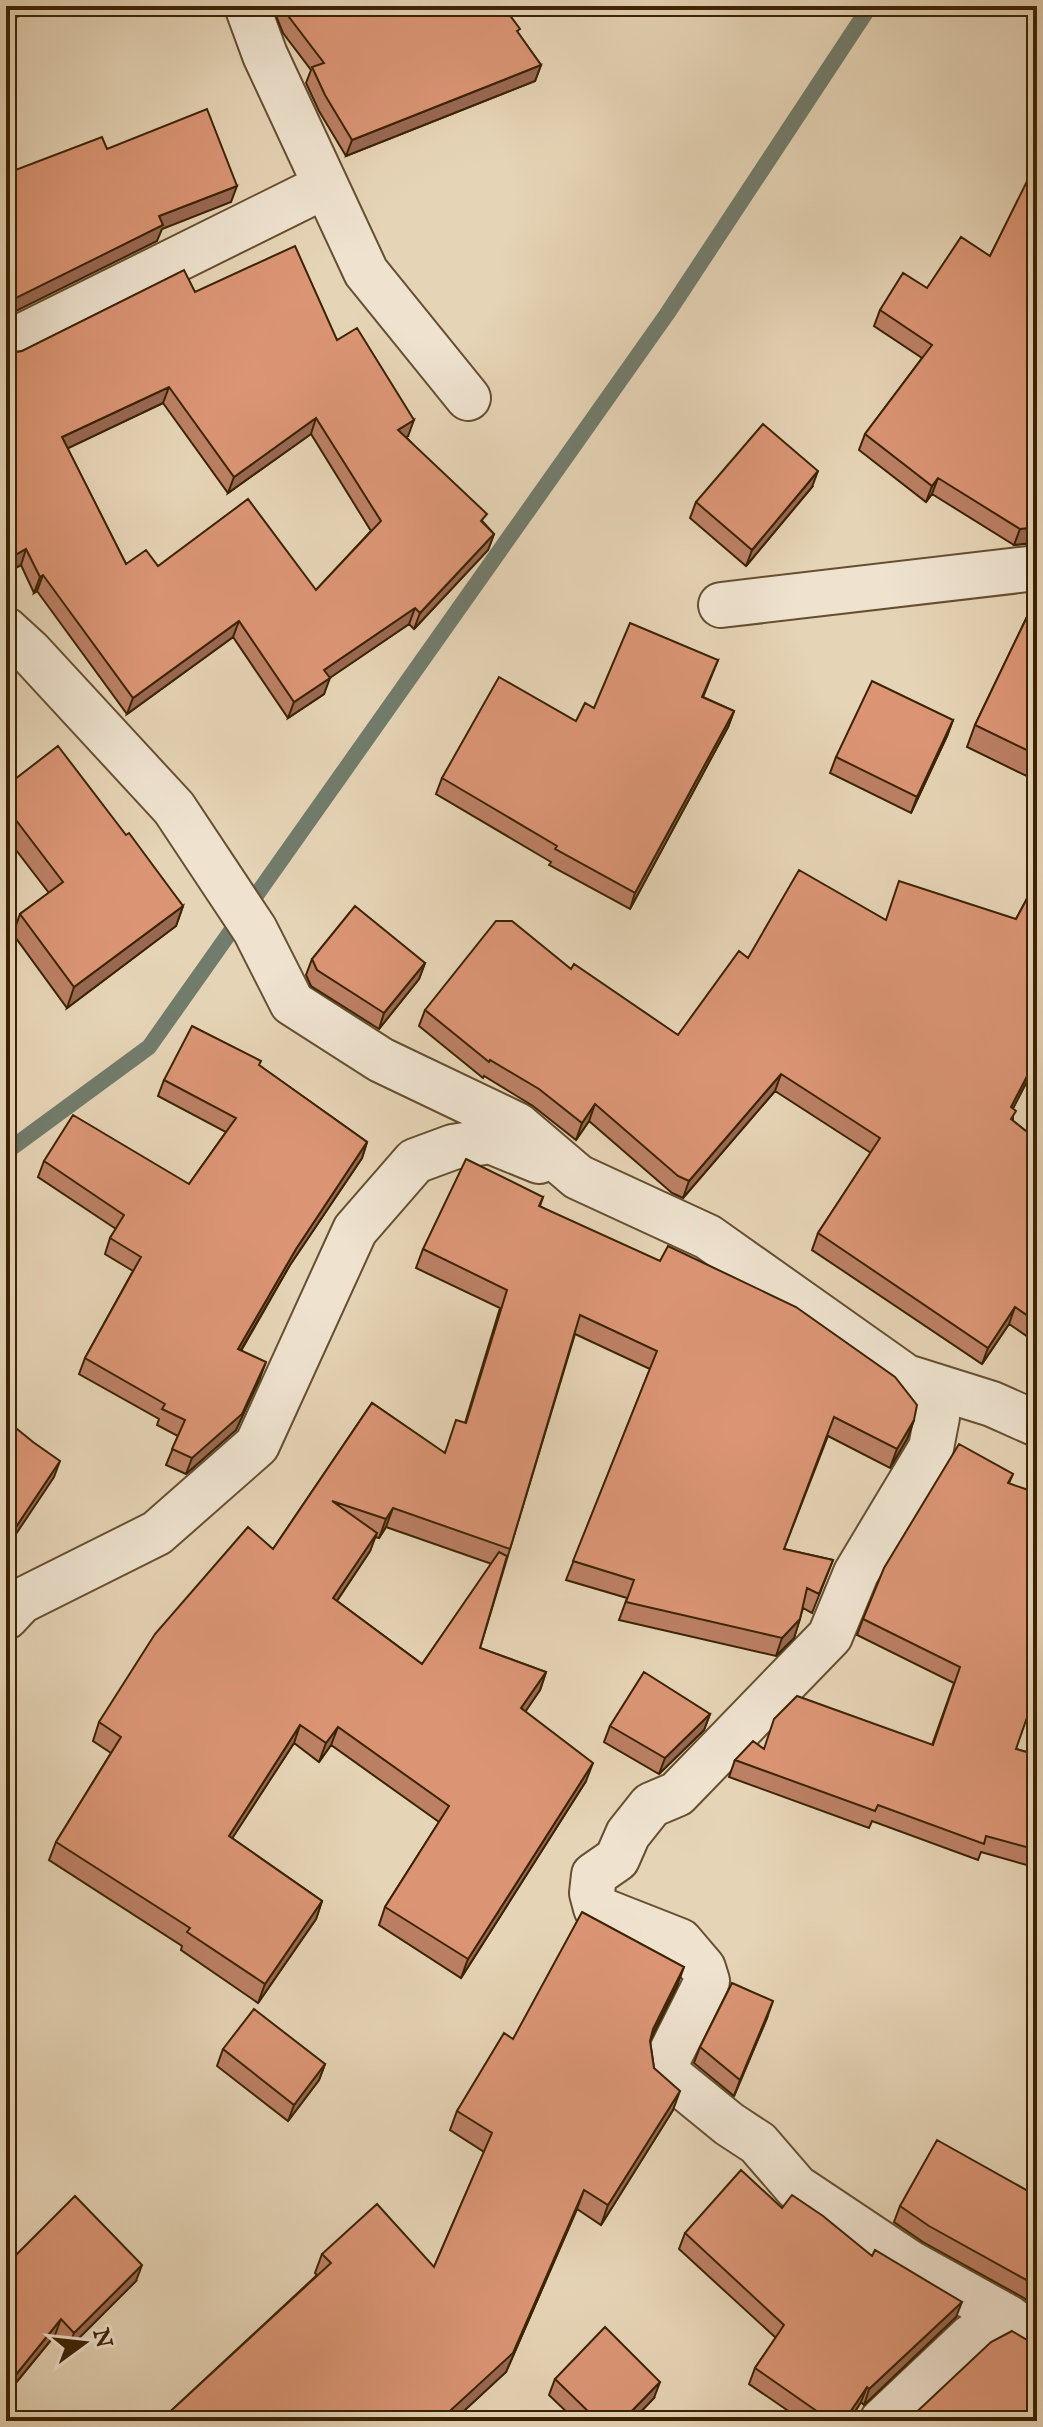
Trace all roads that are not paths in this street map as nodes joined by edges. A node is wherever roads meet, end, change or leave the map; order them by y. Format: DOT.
graph roads {
  1 [pos="247,6"];
  2 [pos="325,186"];
  3 [pos="6,344"];
  4 [pos="468,398"];
  5 [pos="1037,568"];
  6 [pos="721,605"];
  7 [pos="6,630"];
  8 [pos="578,1177"];
  9 [pos="906,1377"];
  10 [pos="1037,1424"];
  11 [pos="6,1617"];
  12 [pos="1023,2328"];
  13 [pos="882,2421"];
  1 -- 2 [label="street"];
  2 -- 3 [label="street"];
  2 -- 4 [label="street"];
  5 -- 6 [label="street"];
  7 -- 8 [label="street"];
  8 -- 9 [label="street"];
  8 -- 11 [label="street"];
  9 -- 10 [label="street"];
  9 -- 12 [label="street"];
  12 -- 13 [label="street"];
}
